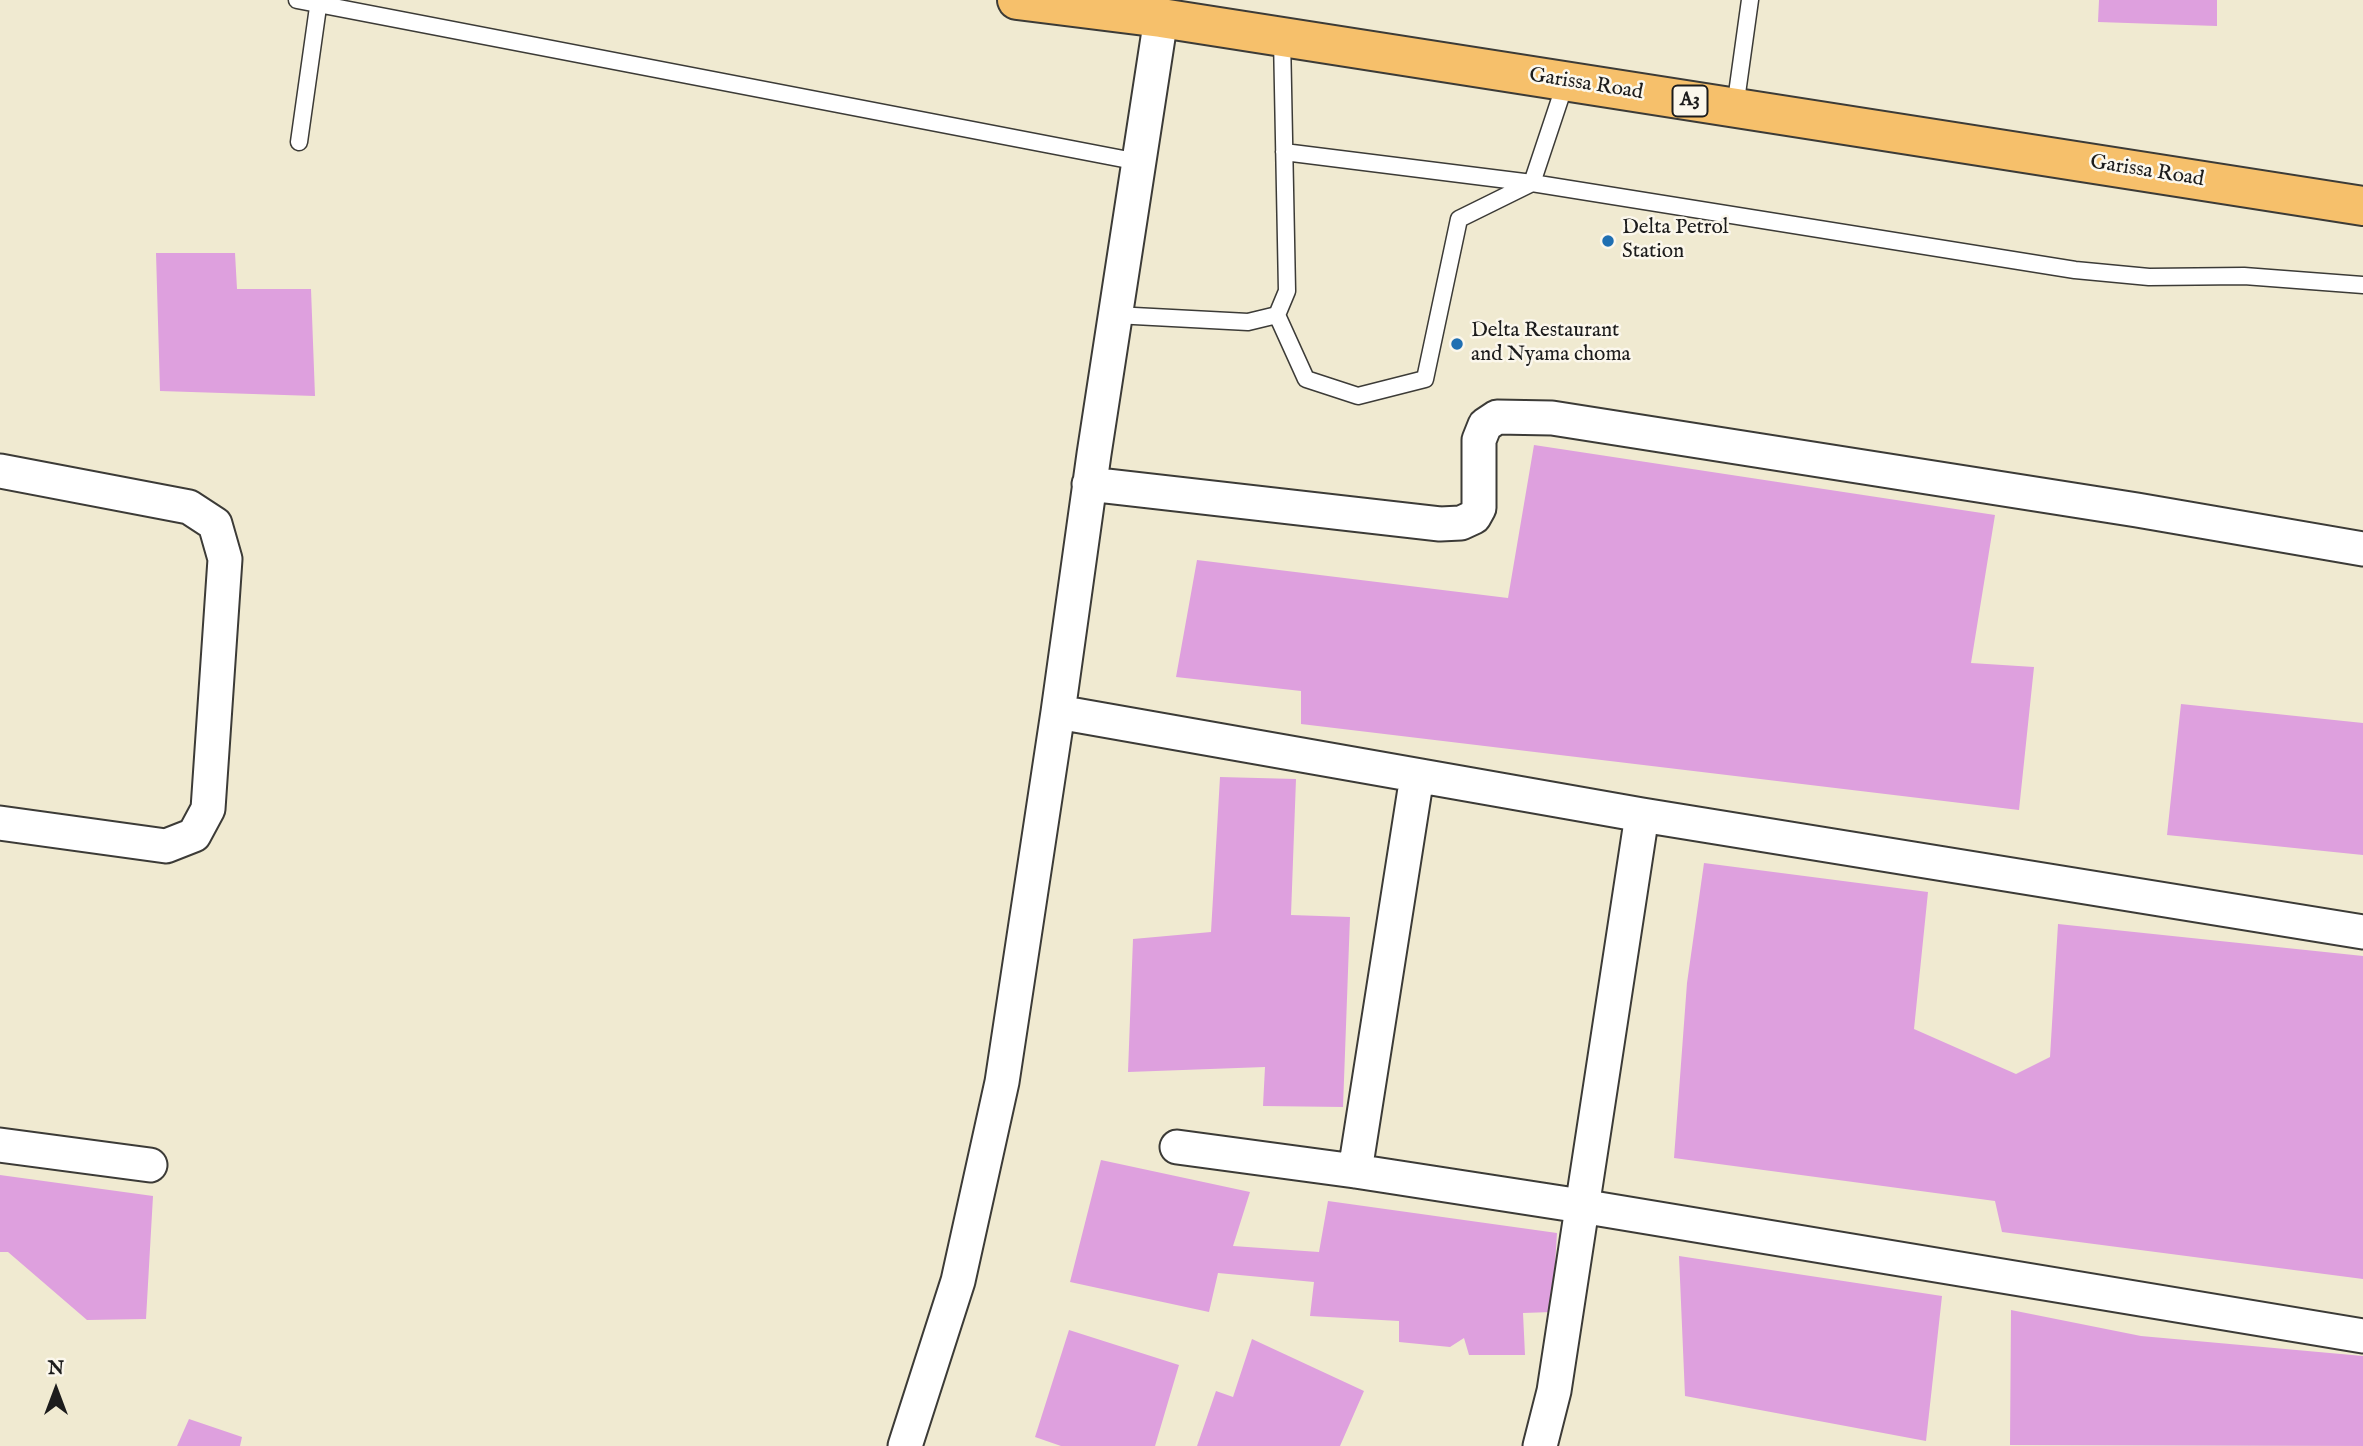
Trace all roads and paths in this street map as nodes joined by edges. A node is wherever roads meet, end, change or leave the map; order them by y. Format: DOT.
graph roads {
  1 [pos="297,0"];
  2 [pos="1017,0"];
  3 [pos="1750,0"];
  4 [pos="318,2"];
  5 [pos="1161,18"];
  6 [pos="1282,37"];
  7 [pos="1566,82"];
  8 [pos="1735,107"];
  9 [pos="299,142"];
  10 [pos="1284,152"];
  11 [pos="1139,162"];
  12 [pos="1532,183"];
  13 [pos="2363,206"];
  14 [pos="2363,285"];
  15 [pos="1115,315"];
  16 [pos="1277,315"];
  17 [pos="0,471"];
  18 [pos="1089,484"];
  19 [pos="2363,549"];
  20 [pos="1058,712"];
  21 [pos="1417,776"];
  22 [pos="1642,815"];
  23 [pos="0,823"];
  24 [pos="2363,932"];
  25 [pos="0,1145"];
  26 [pos="1177,1147"];
  27 [pos="150,1165"];
  28 [pos="1355,1171"];
  29 [pos="1581,1206"];
  30 [pos="2363,1336"];
  31 [pos="905,1446"];
  32 [pos="1540,1446"];
  1 -- 4 [label="lane"];
  2 -- 5 [label="highway, Garissa Road / A3"];
  3 -- 8 [label="lane"];
  4 -- 9 [label="lane"];
  4 -- 11 [label="lane"];
  5 -- 6 [label="highway, Garissa Road / A3"];
  5 -- 11 [label="street"];
  6 -- 7 [label="highway, Garissa Road / A3"];
  6 -- 10 [label="lane"];
  7 -- 8 [label="highway, Garissa Road / A3"];
  7 -- 12 [label="lane"];
  8 -- 13 [label="highway, Garissa Road / A3"];
  10 -- 12 [label="lane"];
  10 -- 16 [label="lane"];
  11 -- 15 [label="street"];
  12 -- 14 [label="lane"];
  12 -- 16 [label="lane"];
  15 -- 16 [label="lane"];
  15 -- 18 [label="street"];
  17 -- 23 [label="street"];
  18 -- 19 [label="street"];
  18 -- 20 [label="street"];
  20 -- 21 [label="street"];
  20 -- 31 [label="street"];
  21 -- 22 [label="street"];
  21 -- 28 [label="street"];
  22 -- 24 [label="street"];
  22 -- 29 [label="street"];
  25 -- 27 [label="street"];
  26 -- 28 [label="street"];
  28 -- 29 [label="street"];
  29 -- 30 [label="street"];
  29 -- 32 [label="street"];
}
